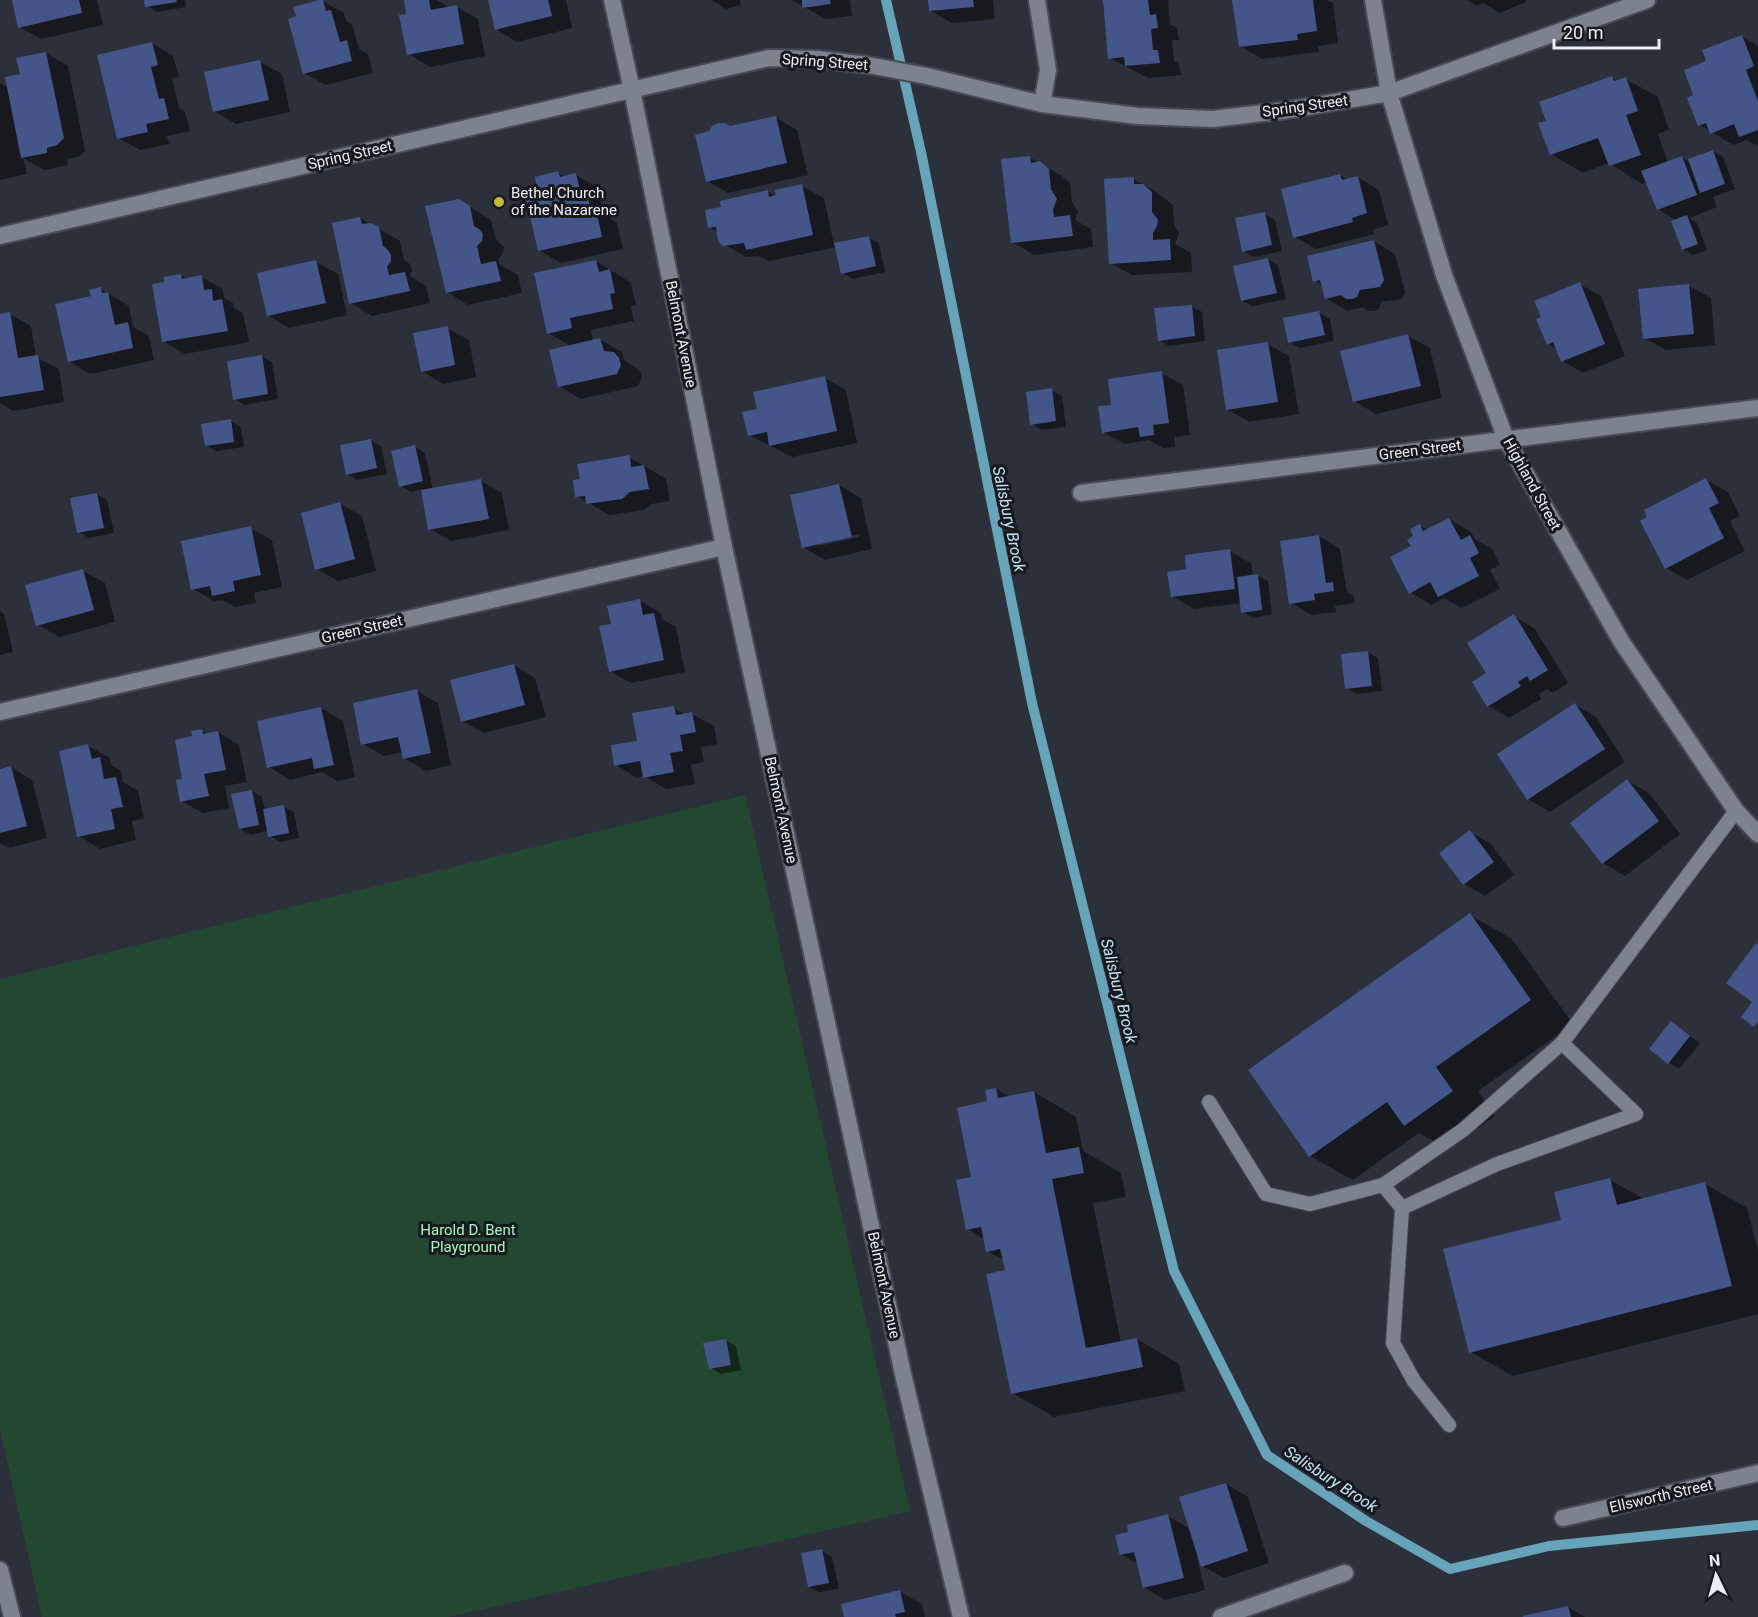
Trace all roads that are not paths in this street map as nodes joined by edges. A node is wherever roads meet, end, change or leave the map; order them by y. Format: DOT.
graph roads {
  1 [pos="612,0"];
  2 [pos="1037,0"];
  3 [pos="1373,0"];
  4 [pos="1647,0"];
  5 [pos="632,90"];
  6 [pos="1389,93"];
  7 [pos="1042,104"];
  8 [pos="0,236"];
  9 [pos="1758,408"];
  10 [pos="1506,439"];
  11 [pos="1082,493"];
  12 [pos="724,547"];
  13 [pos="0,712"];
  14 [pos="1736,811"];
  15 [pos="1758,834"];
  16 [pos="1562,1043"];
  17 [pos="1209,1102"];
  18 [pos="1383,1185"];
  19 [pos="1402,1208"];
  20 [pos="1449,1425"];
  21 [pos="1758,1473"];
  22 [pos="1563,1518"];
  23 [pos="0,1570"];
  24 [pos="1345,1573"];
  25 [pos="12,1617"];
  26 [pos="961,1617"];
  27 [pos="1221,1617"];
  1 -- 5 [label="street, Belmont Avenue"];
  2 -- 7 [label="street"];
  3 -- 6 [label="street, Highland Street"];
  4 -- 6 [label="street, Spring Street"];
  5 -- 7 [label="street, Spring Street"];
  5 -- 8 [label="street, Spring Street"];
  5 -- 12 [label="street, Belmont Avenue"];
  6 -- 7 [label="street, Spring Street"];
  6 -- 10 [label="street, Highland Street"];
  9 -- 10 [label="street, Green Street"];
  10 -- 11 [label="street, Green Street"];
  10 -- 14 [label="street, Highland Street"];
  12 -- 13 [label="street, Green Street"];
  12 -- 26 [label="street, Belmont Avenue"];
  14 -- 15 [label="street, Highland Street"];
  14 -- 16 [label="lane"];
  16 -- 18 [label="lane"];
  16 -- 19 [label="lane"];
  17 -- 18 [label="lane"];
  18 -- 19 [label="lane"];
  19 -- 20 [label="lane"];
  21 -- 22 [label="street, Ellsworth Street"];
  23 -- 25 [label="street"];
  24 -- 27 [label="street"];
}
